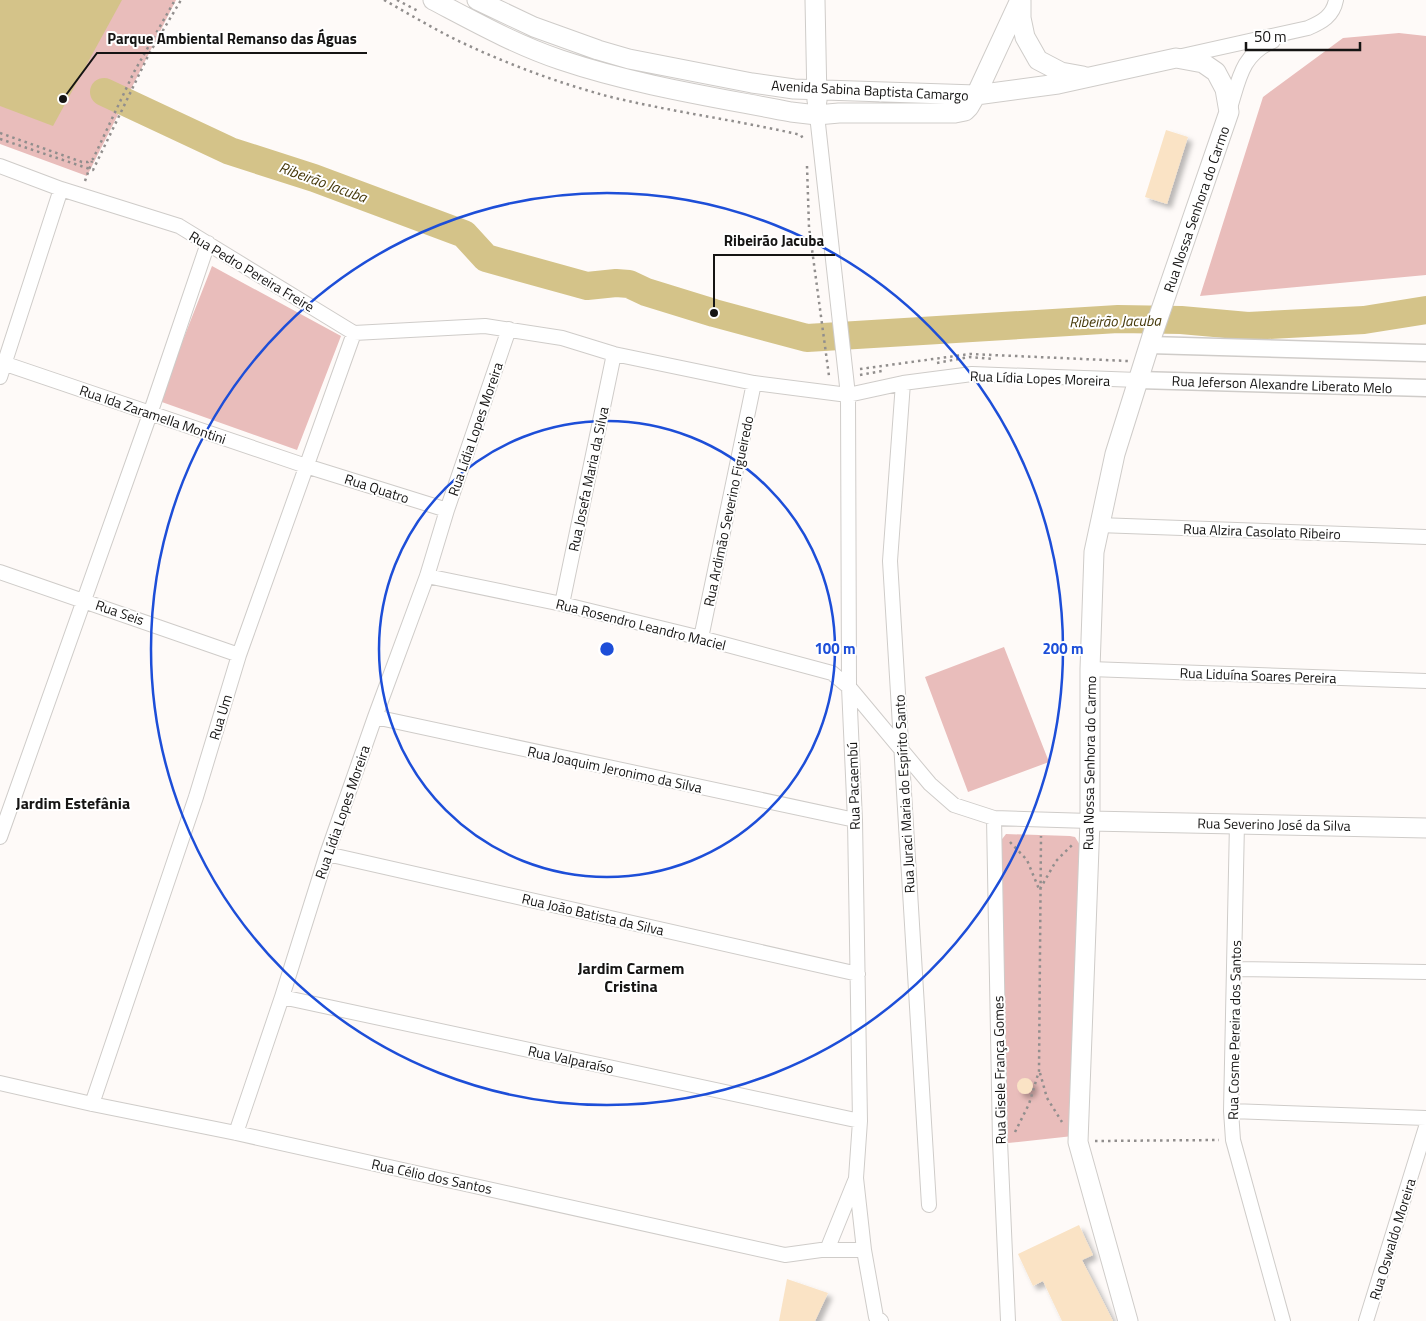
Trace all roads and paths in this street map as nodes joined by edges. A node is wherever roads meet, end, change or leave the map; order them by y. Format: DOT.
graph roads {
  1 [pos="175,0"];
  2 [pos="181,0"];
  3 [pos="384,0"];
  4 [pos="398,0"];
  5 [pos="477,0"];
  6 [pos="815,0"];
  7 [pos="1021,0"];
  8 [pos="1336,0"];
  9 [pos="427,6"];
  10 [pos="1299,31"];
  11 [pos="1176,58"];
  12 [pos="1089,77"];
  13 [pos="575,82"];
  14 [pos="817,90"];
  15 [pos="620,94"];
  16 [pos="976,95"];
  17 [pos="1229,112"];
  18 [pos="817,115"];
  19 [pos="0,134"];
  20 [pos="0,139"];
  21 [pos="806,145"];
  22 [pos="93,159"];
  23 [pos="807,163"];
  24 [pos="0,166"];
  25 [pos="90,169"];
  26 [pos="61,188"];
  27 [pos="81,194"];
  28 [pos="208,243"];
  29 [pos="509,329"];
  30 [pos="354,333"];
  31 [pos="1151,339"];
  32 [pos="1426,353"];
  33 [pos="614,354"];
  34 [pos="1017,361"];
  35 [pos="923,365"];
  36 [pos="1,368"];
  37 [pos="885,371"];
  38 [pos="846,377"];
  39 [pos="1138,380"];
  40 [pos="754,383"];
  41 [pos="904,383"];
  42 [pos="1426,388"];
  43 [pos="848,395"];
  44 [pos="150,414"];
  45 [pos="306,466"];
  46 [pos="447,510"];
  47 [pos="1098,525"];
  48 [pos="1426,537"];
  49 [pos="0,572"];
  50 [pos="427,576"];
  51 [pos="84,600"];
  52 [pos="562,604"];
  53 [pos="701,638"];
  54 [pos="239,654"];
  55 [pos="1090,668"];
  56 [pos="1426,681"];
  57 [pos="849,686"];
  58 [pos="375,717"];
  59 [pos="901,749"];
  60 [pos="1090,788"];
  61 [pos="994,818"];
  62 [pos="855,820"];
  63 [pos="1090,821"];
  64 [pos="1123,822"];
  65 [pos="1238,823"];
  66 [pos="1426,828"];
  67 [pos="1041,836"];
  68 [pos="0,837"];
  69 [pos="1006,840"];
  70 [pos="1077,842"];
  71 [pos="328,854"];
  72 [pos="1040,891"];
  73 [pos="1234,969"];
  74 [pos="1426,972"];
  75 [pos="858,974"];
  76 [pos="282,997"];
  77 [pos="1039,1072"];
  78 [pos="0,1083"];
  79 [pos="92,1104"];
  80 [pos="1231,1111"];
  81 [pos="1426,1118"];
  82 [pos="860,1121"];
  83 [pos="1064,1125"];
  84 [pos="1426,1127"];
  85 [pos="236,1133"];
  86 [pos="1011,1136"];
  87 [pos="1233,1140"];
  88 [pos="1078,1142"];
  89 [pos="856,1178"];
  90 [pos="929,1205"];
  91 [pos="827,1250"];
  92 [pos="864,1250"];
  93 [pos="880,1321"];
  94 [pos="1008,1321"];
  95 [pos="1128,1321"];
  96 [pos="1283,1321"];
  97 [pos="1366,1321"];
  1 -- 22 [label="path"];
  2 -- 25 [label="path"];
  3 -- 21 [label="path"];
  4 -- 9 [label="path"];
  5 -- 14 [label="main road, Avenida Sabina Baptista Camargo"];
  6 -- 14 [label="main road"];
  7 -- 12 [label="main road"];
  7 -- 16 [label="main road"];
  8 -- 10 [label="street"];
  9 -- 18 [label="main road, Avenida Sabina Baptista Camargo"];
  10 -- 11 [label="street"];
  10 -- 17 [label="street"];
  11 -- 12 [label="main road"];
  11 -- 17 [label="main road, Rua Nossa Senhora do Carmo"];
  12 -- 16 [label="main road"];
  13 -- 15 [label="path"];
  14 -- 16 [label="main road, Avenida Sabina Baptista Camargo"];
  14 -- 18 [label="main road"];
  16 -- 18 [label="main road, Avenida Sabina Baptista Camargo"];
  17 -- 31 [label="main road, Rua Nossa Senhora do Carmo"];
  18 -- 38 [label="street, Rua Pacaembú"];
  19 -- 22 [label="path"];
  20 -- 25 [label="path"];
  22 -- 25 [label="path"];
  23 -- 38 [label="path"];
  24 -- 26 [label="street, Rua Pedro Pereira Freire"];
  25 -- 27 [label="path"];
  26 -- 27 [label="street, Rua Pedro Pereira Freire"];
  26 -- 36 [label="street"];
  27 -- 28 [label="street, Rua Pedro Pereira Freire"];
  28 -- 30 [label="street, Rua Pedro Pereira Freire"];
  28 -- 44 [label="street"];
  29 -- 30 [label="street"];
  29 -- 33 [label="street, Rua Lídia Lopes Moreira"];
  29 -- 46 [label="street, Rua Lídia Lopes Moreira"];
  30 -- 45 [label="street, Rua Um"];
  31 -- 32 [label="street"];
  31 -- 39 [label="main road, Rua Nossa Senhora do Carmo"];
  33 -- 40 [label="street, Rua Lídia Lopes Moreira"];
  33 -- 52 [label="street, Rua Josefa Maria da Silva"];
  34 -- 35 [label="path"];
  36 -- 44 [label="street, Rua Ida Zaramella Montini"];
  37 -- 38 [label="path"];
  38 -- 43 [label="street, Rua Pacaembú"];
  39 -- 41 [label="street, Rua Lídia Lopes Moreira"];
  39 -- 42 [label="street, Rua Jeferson Alexandre Liberato Melo"];
  39 -- 47 [label="main road, Rua Nossa Senhora do Carmo"];
  40 -- 43 [label="street, Rua Lídia Lopes Moreira"];
  40 -- 53 [label="street, Rua Ardimão Severino Figueiredo"];
  41 -- 43 [label="street, Rua Lídia Lopes Moreira"];
  41 -- 59 [label="street, Rua Juraci Maria do Espírito Santo"];
  43 -- 57 [label="street, Rua Pacaembú"];
  44 -- 45 [label="street, Rua Ida Zaramella Montini"];
  44 -- 51 [label="street"];
  45 -- 46 [label="street, Rua Quatro"];
  45 -- 54 [label="street, Rua Um"];
  46 -- 50 [label="street, Rua Lídia Lopes Moreira"];
  47 -- 48 [label="street, Rua Alzira Casolato Ribeiro"];
  47 -- 55 [label="main road, Rua Nossa Senhora do Carmo"];
  49 -- 51 [label="street, Rua Seis"];
  50 -- 52 [label="street, Rua Rosendro Leandro Maciel"];
  50 -- 58 [label="street, Rua Lídia Lopes Moreira"];
  51 -- 54 [label="street, Rua Seis"];
  51 -- 68 [label="street"];
  52 -- 53 [label="street, Rua Rosendro Leandro Maciel"];
  53 -- 57 [label="street, Rua Rosendro Leandro Maciel"];
  54 -- 79 [label="street, Rua Um"];
  55 -- 56 [label="street, Rua Liduína Soares Pereira"];
  55 -- 60 [label="main road, Rua Nossa Senhora do Carmo"];
  57 -- 59 [label="street, Rua Severino José da Silva"];
  57 -- 62 [label="street, Rua Pacaembú"];
  58 -- 62 [label="street, Rua Joaquim Jeronimo da Silva"];
  58 -- 71 [label="street, Rua Lídia Lopes Moreira"];
  59 -- 61 [label="street, Rua Severino José da Silva"];
  59 -- 90 [label="street, Rua Juraci Maria do Espírito Santo"];
  60 -- 63 [label="main road, Rua Nossa Senhora do Carmo"];
  60 -- 64 [label="main road"];
  61 -- 63 [label="street, Rua Severino José da Silva"];
  61 -- 94 [label="street, Rua Gisele França Gomes"];
  62 -- 75 [label="street, Rua Pacaembú"];
  63 -- 64 [label="main road, Rua Severino José da Silva"];
  63 -- 88 [label="main road, Rua Nossa Senhora do Carmo"];
  64 -- 65 [label="main road, Rua Severino José da Silva"];
  65 -- 66 [label="main road, Rua Severino José da Silva"];
  65 -- 73 [label="street, Rua Cosme Pereira dos Santos"];
  67 -- 72 [label="path"];
  69 -- 72 [label="path"];
  70 -- 72 [label="path"];
  71 -- 75 [label="street, Rua João Batista da Silva"];
  71 -- 76 [label="street, Rua Lídia Lopes Moreira"];
  72 -- 77 [label="path"];
  73 -- 74 [label="street"];
  73 -- 80 [label="street, Rua Cosme Pereira dos Santos"];
  75 -- 82 [label="street, Rua Pacaembú"];
  76 -- 82 [label="street, Rua Valparaíso"];
  76 -- 85 [label="street, Rua Lídia Lopes Moreira"];
  77 -- 83 [label="path"];
  77 -- 86 [label="path"];
  78 -- 79 [label="street, Rua Célio dos Santos"];
  79 -- 85 [label="street, Rua Célio dos Santos"];
  80 -- 81 [label="street"];
  80 -- 87 [label="street, Rua Cosme Pereira dos Santos"];
  82 -- 89 [label="street, Rua Pacaembú"];
  84 -- 97 [label="street, Rua Oswaldo Moreira"];
  85 -- 91 [label="street, Rua Célio dos Santos"];
  87 -- 88 [label="path"];
  87 -- 96 [label="street, Rua Cosme Pereira dos Santos"];
  88 -- 95 [label="main road, Rua Nossa Senhora do Carmo"];
  89 -- 91 [label="street, Rua Pacaembú"];
  89 -- 92 [label="street, Rua Pacaembú"];
  91 -- 92 [label="street, Rua Célio dos Santos"];
  92 -- 93 [label="street, Rua Pacaembú"];
}
